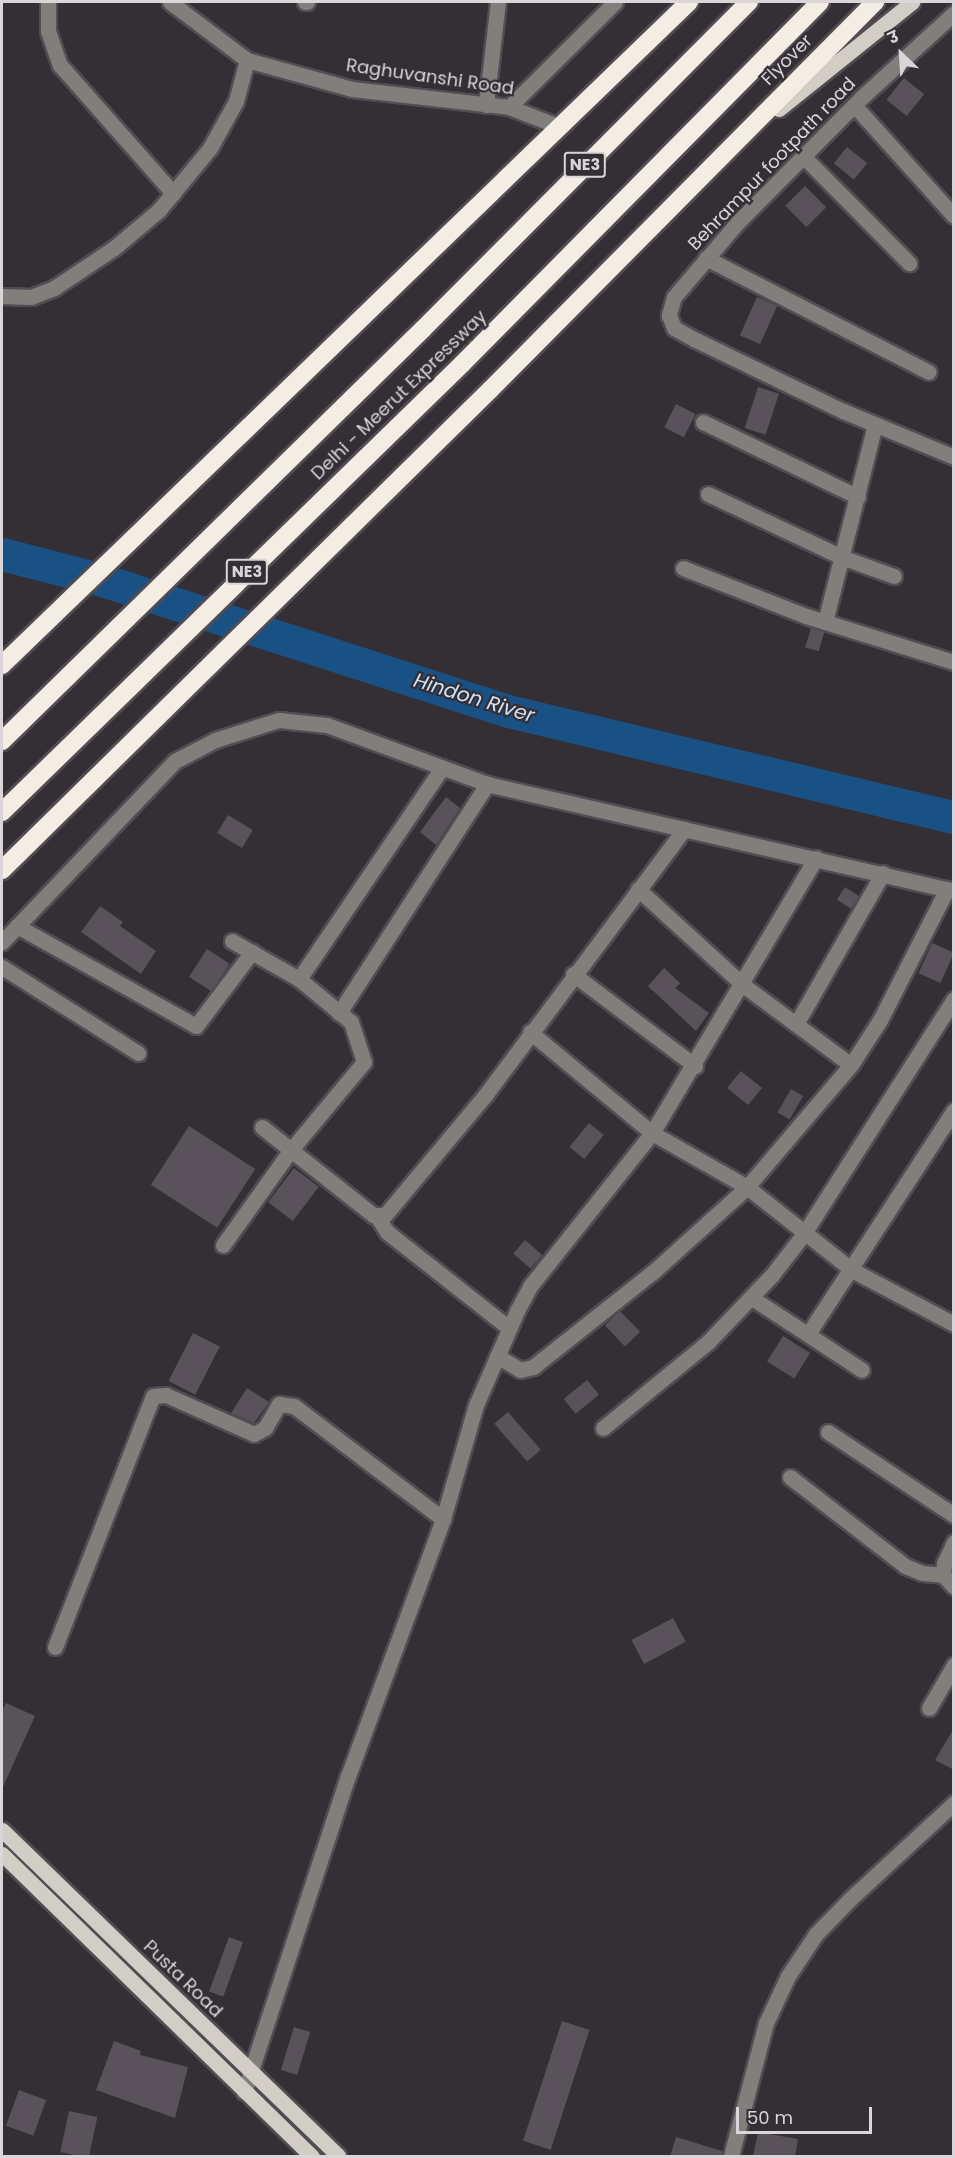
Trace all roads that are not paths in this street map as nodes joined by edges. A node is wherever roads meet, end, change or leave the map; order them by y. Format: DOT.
graph roads {
  1 [pos="48,2"];
  2 [pos="170,2"];
  3 [pos="498,2"];
  4 [pos="615,2"];
  5 [pos="689,2"];
  6 [pos="749,2"];
  7 [pos="820,2"];
  8 [pos="875,2"];
  9 [pos="912,2"];
  10 [pos="951,22"];
  11 [pos="247,60"];
  12 [pos="486,105"];
  13 [pos="854,105"];
  14 [pos="509,107"];
  15 [pos="560,127"];
  16 [pos="729,149"];
  17 [pos="803,156"];
  18 [pos="173,194"];
  19 [pos="954,216"];
  20 [pos="706,258"];
  21 [pos="909,263"];
  22 [pos="2,296"];
  23 [pos="929,372"];
  24 [pos="703,422"];
  25 [pos="875,424"];
  26 [pos="954,457"];
  27 [pos="708,494"];
  28 [pos="858,497"];
  29 [pos="844,558"];
  30 [pos="683,568"];
  31 [pos="894,576"];
  32 [pos="825,622"];
  33 [pos="954,662"];
  34 [pos="2,665"];
  35 [pos="2,741"];
  36 [pos="442,768"];
  37 [pos="487,784"];
  38 [pos="2,812"];
  39 [pos="684,829"];
  40 [pos="816,858"];
  41 [pos="2,870"];
  42 [pos="883,873"];
  43 [pos="638,889"];
  44 [pos="950,890"];
  45 [pos="17,926"];
  46 [pos="232,941"];
  47 [pos="2,942"];
  48 [pos="252,952"];
  49 [pos="2,967"];
  50 [pos="573,974"];
  51 [pos="299,980"];
  52 [pos="742,985"];
  53 [pos="954,999"];
  54 [pos="339,1012"];
  55 [pos="796,1024"];
  56 [pos="530,1032"];
  57 [pos="138,1053"];
  58 [pos="851,1065"];
  59 [pos="695,1066"];
  60 [pos="954,1110"];
  61 [pos="262,1127"];
  62 [pos="652,1133"];
  63 [pos="290,1151"];
  64 [pos="747,1187"];
  65 [pos="378,1218"];
  66 [pos="804,1235"];
  67 [pos="223,1245"];
  68 [pos="852,1270"];
  69 [pos="752,1298"];
  70 [pos="954,1324"];
  71 [pos="509,1328"];
  72 [pos="808,1334"];
  73 [pos="497,1356"];
  74 [pos="862,1370"];
  75 [pos="603,1428"];
  76 [pos="828,1432"];
  77 [pos="790,1477"];
  78 [pos="954,1515"];
  79 [pos="443,1519"];
  80 [pos="954,1542"];
  81 [pos="948,1581"];
  82 [pos="55,1647"];
  83 [pos="954,1665"];
  84 [pos="928,1708"];
  85 [pos="954,1803"];
  86 [pos="2,1830"];
  87 [pos="2,1854"];
  88 [pos="253,2073"];
  89 [pos="244,2092"];
  90 [pos="312,2157"];
  91 [pos="338,2157"];
  92 [pos="731,2157"];
  1 -- 18 [label="street"];
  2 -- 11 [label="street, Raghuvanshi Road"];
  3 -- 12 [label="street"];
  4 -- 14 [label="street"];
  5 -- 15 [label="highway"];
  6 -- 35 [label="highway, Delhi - Meerut Expressway / NE3"];
  7 -- 38 [label="highway, Delhi - Meerut Expressway / NE3"];
  8 -- 16 [label="highway, Flyover"];
  9 -- 16 [label="main road"];
  10 -- 13 [label="street, Behrampur footpath road"];
  11 -- 12 [label="street, Raghuvanshi Road"];
  11 -- 18 [label="street"];
  12 -- 14 [label="street, Raghuvanshi Road"];
  13 -- 17 [label="street, Behrampur footpath road"];
  13 -- 19 [label="street"];
  14 -- 15 [label="street, Raghuvanshi Road"];
  15 -- 34 [label="highway"];
  16 -- 41 [label="highway, Flyover"];
  17 -- 20 [label="street, Behrampur footpath road"];
  17 -- 21 [label="street"];
  18 -- 22 [label="street"];
  20 -- 23 [label="street"];
  20 -- 25 [label="street, Behrampur footpath road"];
  24 -- 28 [label="street"];
  25 -- 26 [label="street"];
  25 -- 28 [label="street"];
  27 -- 29 [label="street"];
  28 -- 29 [label="street"];
  29 -- 31 [label="street"];
  29 -- 32 [label="street"];
  30 -- 32 [label="street"];
  32 -- 33 [label="street"];
  36 -- 37 [label="street"];
  36 -- 45 [label="street"];
  36 -- 51 [label="street"];
  37 -- 39 [label="street"];
  37 -- 54 [label="street"];
  39 -- 40 [label="street"];
  39 -- 43 [label="street"];
  40 -- 42 [label="street"];
  40 -- 52 [label="street"];
  42 -- 44 [label="street"];
  42 -- 55 [label="street"];
  43 -- 50 [label="street"];
  43 -- 52 [label="street"];
  44 -- 58 [label="street"];
  45 -- 47 [label="street"];
  45 -- 48 [label="street"];
  46 -- 48 [label="street"];
  48 -- 51 [label="street"];
  49 -- 57 [label="street"];
  50 -- 56 [label="street"];
  50 -- 59 [label="street"];
  51 -- 54 [label="street"];
  52 -- 55 [label="street"];
  52 -- 59 [label="street"];
  53 -- 66 [label="street"];
  54 -- 63 [label="street"];
  55 -- 58 [label="street"];
  56 -- 62 [label="street"];
  56 -- 65 [label="street"];
  58 -- 64 [label="street"];
  59 -- 62 [label="street"];
  60 -- 68 [label="street"];
  61 -- 63 [label="street"];
  62 -- 64 [label="street"];
  62 -- 71 [label="street"];
  63 -- 65 [label="street"];
  63 -- 67 [label="street"];
  64 -- 66 [label="street"];
  64 -- 73 [label="street"];
  65 -- 71 [label="street"];
  66 -- 68 [label="street"];
  66 -- 69 [label="street"];
  68 -- 70 [label="street"];
  68 -- 72 [label="street"];
  69 -- 72 [label="street"];
  69 -- 75 [label="street"];
  71 -- 73 [label="street"];
  72 -- 74 [label="street"];
  73 -- 79 [label="street"];
  76 -- 78 [label="street"];
  77 -- 81 [label="street"];
  79 -- 82 [label="street"];
  79 -- 88 [label="street"];
  80 -- 81 [label="street"];
  83 -- 84 [label="street"];
  85 -- 92 [label="street"];
  86 -- 88 [label="main road, Pusta Road"];
  87 -- 89 [label="main road, Pusta Road"];
  88 -- 89 [label="street"];
  88 -- 91 [label="main road, Pusta Road"];
  89 -- 90 [label="main road, Pusta Road"];
}
